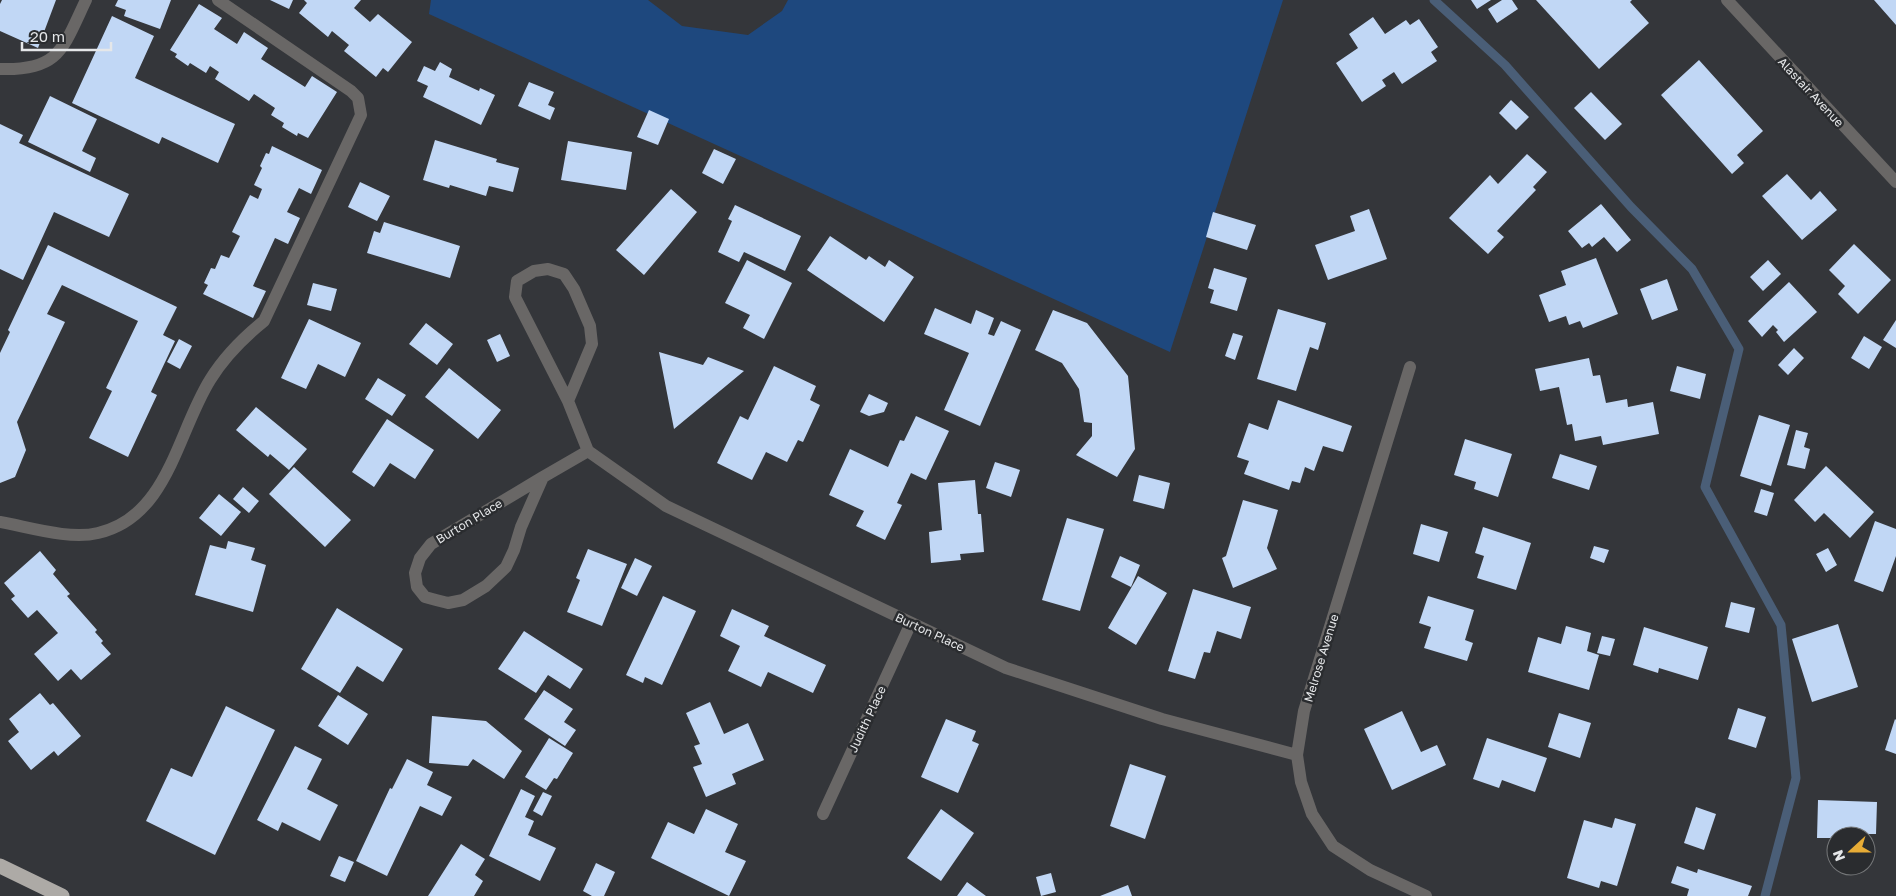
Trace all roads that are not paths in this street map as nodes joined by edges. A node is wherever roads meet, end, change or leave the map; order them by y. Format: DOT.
graph roads {
  1 [pos="86,0"];
  2 [pos="218,0"];
  3 [pos="1727,0"];
  4 [pos="0,69"];
  5 [pos="1896,182"];
  6 [pos="1410,367"];
  7 [pos="568,401"];
  8 [pos="588,451"];
  9 [pos="543,477"];
  10 [pos="0,522"];
  11 [pos="911,623"];
  12 [pos="1297,755"];
  13 [pos="823,814"];
  14 [pos="0,866"];
  15 [pos="62,896"];
  16 [pos="1426,896"];
  1 -- 4 [label="street"];
  2 -- 10 [label="street"];
  3 -- 5 [label="street, Alastair Avenue"];
  6 -- 12 [label="street, Melrose Avenue"];
  7 -- 7 [label="street"];
  7 -- 8 [label="street"];
  8 -- 9 [label="street, Burton Place"];
  8 -- 11 [label="street, Burton Place"];
  9 -- 9 [label="street, Burton Place"];
  11 -- 12 [label="street, Burton Place"];
  11 -- 13 [label="street, Judith Place"];
  12 -- 16 [label="street, Melrose Avenue"];
  14 -- 15 [label="highway"];
}
